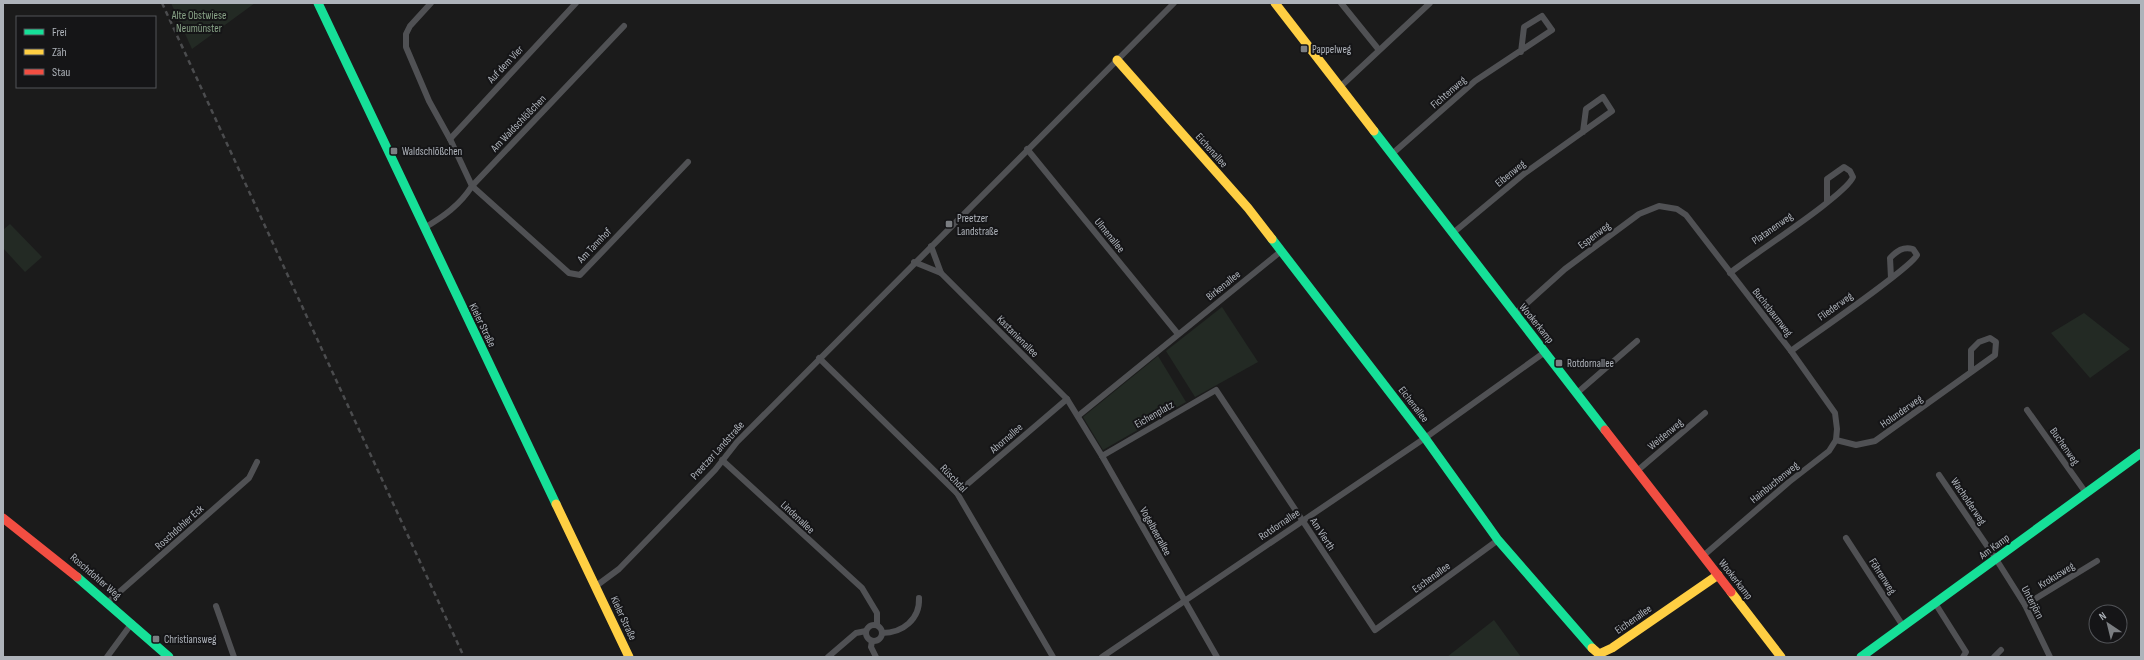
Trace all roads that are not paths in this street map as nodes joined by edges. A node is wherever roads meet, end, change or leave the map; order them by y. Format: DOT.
graph roads {
  1 [pos="318,3"];
  2 [pos="431,3"];
  3 [pos="576,3"];
  4 [pos="1174,3"];
  5 [pos="1275,3"];
  6 [pos="1341,3"];
  7 [pos="1430,3"];
  8 [pos="624,26"];
  9 [pos="1379,50"];
  10 [pos="1521,52"];
  11 [pos="1117,60"];
  12 [pos="1340,87"];
  13 [pos="1583,132"];
  14 [pos="450,139"];
  15 [pos="1027,149"];
  16 [pos="1392,154"];
  17 [pos="688,162"];
  18 [pos="472,186"];
  19 [pos="1827,202"];
  20 [pos="1693,224"];
  21 [pos="424,228"];
  22 [pos="1453,233"];
  23 [pos="931,246"];
  24 [pos="1280,252"];
  25 [pos="914,262"];
  26 [pos="941,273"];
  27 [pos="1730,273"];
  28 [pos="1891,278"];
  29 [pos="1515,314"];
  30 [pos="1178,334"];
  31 [pos="1638,341"];
  32 [pos="1791,351"];
  33 [pos="1545,352"];
  34 [pos="818,358"];
  35 [pos="1971,372"];
  36 [pos="1216,390"];
  37 [pos="1577,393"];
  38 [pos="1067,399"];
  39 [pos="2027,410"];
  40 [pos="1705,413"];
  41 [pos="1078,416"];
  42 [pos="1424,438"];
  43 [pos="1836,440"];
  44 [pos="2141,454"];
  45 [pos="1102,456"];
  46 [pos="722,460"];
  47 [pos="257,462"];
  48 [pos="1637,471"];
  49 [pos="1939,475"];
  50 [pos="957,493"];
  51 [pos="2086,493"];
  52 [pos="3,518"];
  53 [pos="1302,521"];
  54 [pos="1846,538"];
  55 [pos="1498,540"];
  56 [pos="1703,556"];
  57 [pos="1996,559"];
  58 [pos="2097,561"];
  59 [pos="1718,575"];
  60 [pos="596,586"];
  61 [pos="919,598"];
  62 [pos="1184,600"];
  63 [pos="108,602"];
  64 [pos="1935,603"];
  65 [pos="216,606"];
  66 [pos="2025,606"];
  67 [pos="132,623"];
  68 [pos="877,625"];
  69 [pos="1903,626"];
  70 [pos="1375,630"];
  71 [pos="866,631"];
  72 [pos="882,633"];
  73 [pos="872,641"];
  74 [pos="2001,650"];
  75 [pos="1965,654"];
  76 [pos="107,657"];
  77 [pos="169,657"];
  78 [pos="234,657"];
  79 [pos="628,657"];
  80 [pos="828,657"];
  81 [pos="876,657"];
  82 [pos="1054,657"];
  83 [pos="1102,657"];
  84 [pos="1217,657"];
  85 [pos="1781,657"];
  86 [pos="1861,657"];
  87 [pos="1971,657"];
  88 [pos="1994,657"];
  89 [pos="2050,657"];
  1 -- 21 [label="street, Kieler Straße"];
  2 -- 14 [label="street"];
  3 -- 14 [label="street, Auf dem Vier"];
  4 -- 11 [label="street, Preetzer Landstraße"];
  5 -- 12 [label="street, Wookerkamp"];
  6 -- 9 [label="street"];
  7 -- 9 [label="street"];
  8 -- 18 [label="street, Am Waldschlößchen"];
  9 -- 12 [label="street"];
  10 -- 10 [label="street, Fichtenweg"];
  10 -- 16 [label="street, Fichtenweg"];
  11 -- 15 [label="street, Preetzer Landstraße"];
  11 -- 24 [label="street, Eichenallee"];
  12 -- 16 [label="street, Wookerkamp"];
  13 -- 13 [label="street, Eibenweg"];
  13 -- 22 [label="street, Eibenweg"];
  14 -- 18 [label="street"];
  15 -- 23 [label="street, Preetzer Landstraße"];
  15 -- 30 [label="street, Ulmenallee"];
  16 -- 22 [label="street, Wookerkamp"];
  17 -- 18 [label="street, Am Tannhof"];
  18 -- 21 [label="street, Am Waldschlößchen"];
  19 -- 19 [label="street, Platanenweg"];
  19 -- 27 [label="street, Platanenweg"];
  20 -- 27 [label="street, Buchsbaumweg"];
  20 -- 29 [label="street, Espenweg"];
  21 -- 60 [label="street, Kieler Straße"];
  22 -- 29 [label="street, Wookerkamp"];
  23 -- 25 [label="street, Preetzer Landstraße"];
  23 -- 26 [label="street, Kastanienallee"];
  24 -- 30 [label="street, Birkenallee"];
  24 -- 42 [label="street, Eichenallee"];
  25 -- 26 [label="street, Kastanienallee"];
  25 -- 34 [label="street, Preetzer Landstraße"];
  26 -- 38 [label="street, Kastanienallee"];
  27 -- 32 [label="street, Buchsbaumweg"];
  28 -- 28 [label="street, Fliederweg"];
  28 -- 32 [label="street, Fliederweg"];
  29 -- 33 [label="street, Wookerkamp"];
  30 -- 41 [label="street"];
  31 -- 37 [label="street"];
  32 -- 43 [label="street, Buchsbaumweg"];
  33 -- 37 [label="street, Wookerkamp"];
  33 -- 42 [label="street, Rotdornallee"];
  34 -- 46 [label="street, Preetzer Landstraße"];
  34 -- 50 [label="street, Rüschdal"];
  35 -- 35 [label="street, Holunderweg"];
  35 -- 43 [label="street, Holunderweg"];
  36 -- 45 [label="street, Eichenplatz"];
  36 -- 53 [label="street, Am Vierth"];
  37 -- 48 [label="street, Wookerkamp"];
  38 -- 41 [label="street, Kastanienallee"];
  38 -- 50 [label="street, Ahornallee"];
  39 -- 51 [label="street, Buchenweg"];
  40 -- 48 [label="street, Weidenweg"];
  41 -- 45 [label="street, Vogelbeerallee"];
  42 -- 53 [label="street, Rotdornallee"];
  42 -- 55 [label="street, Eichenallee"];
  43 -- 56 [label="street, Hainbuchenweg"];
  44 -- 51 [label="street, Am Kamp"];
  45 -- 62 [label="street, Vogelbeerallee"];
  46 -- 60 [label="street, Preetzer Landstraße"];
  46 -- 68 [label="street, Lindenallee"];
  47 -- 63 [label="street, Roschdohler Eck"];
  48 -- 56 [label="street, Wookerkamp"];
  49 -- 57 [label="street, Wacholderweg"];
  50 -- 82 [label="street, Rüschdal"];
  51 -- 57 [label="street, Am Kamp"];
  52 -- 63 [label="street, Roschdohler Weg"];
  53 -- 62 [label="street, Rotdornallee"];
  53 -- 70 [label="street, Am Vierth"];
  54 -- 69 [label="street, Föhrenweg"];
  55 -- 59 [label="street, Eichenallee"];
  55 -- 70 [label="street, Eschenallee"];
  56 -- 59 [label="street, Wookerkamp"];
  57 -- 64 [label="street, Am Kamp"];
  57 -- 66 [label="street, Unterjörn"];
  58 -- 66 [label="street, Krokusweg"];
  59 -- 85 [label="street, Wookerkamp"];
  60 -- 79 [label="street, Kieler Straße"];
  61 -- 72 [label="street"];
  62 -- 83 [label="street, Rotdornallee"];
  62 -- 84 [label="street, Vogelbeerallee"];
  63 -- 67 [label="street, Roschdohler Weg"];
  64 -- 69 [label="street, Am Kamp"];
  64 -- 75 [label="street"];
  65 -- 78 [label="street"];
  66 -- 89 [label="street, Unterjörn"];
  67 -- 76 [label="street"];
  67 -- 77 [label="street, Roschdohler Weg"];
  68 -- 71 [label="street"];
  68 -- 72 [label="street"];
  69 -- 86 [label="street, Am Kamp"];
  71 -- 73 [label="street"];
  71 -- 80 [label="street"];
  72 -- 73 [label="street"];
  73 -- 81 [label="street"];
  74 -- 88 [label="street"];
  75 -- 87 [label="street"];
}
